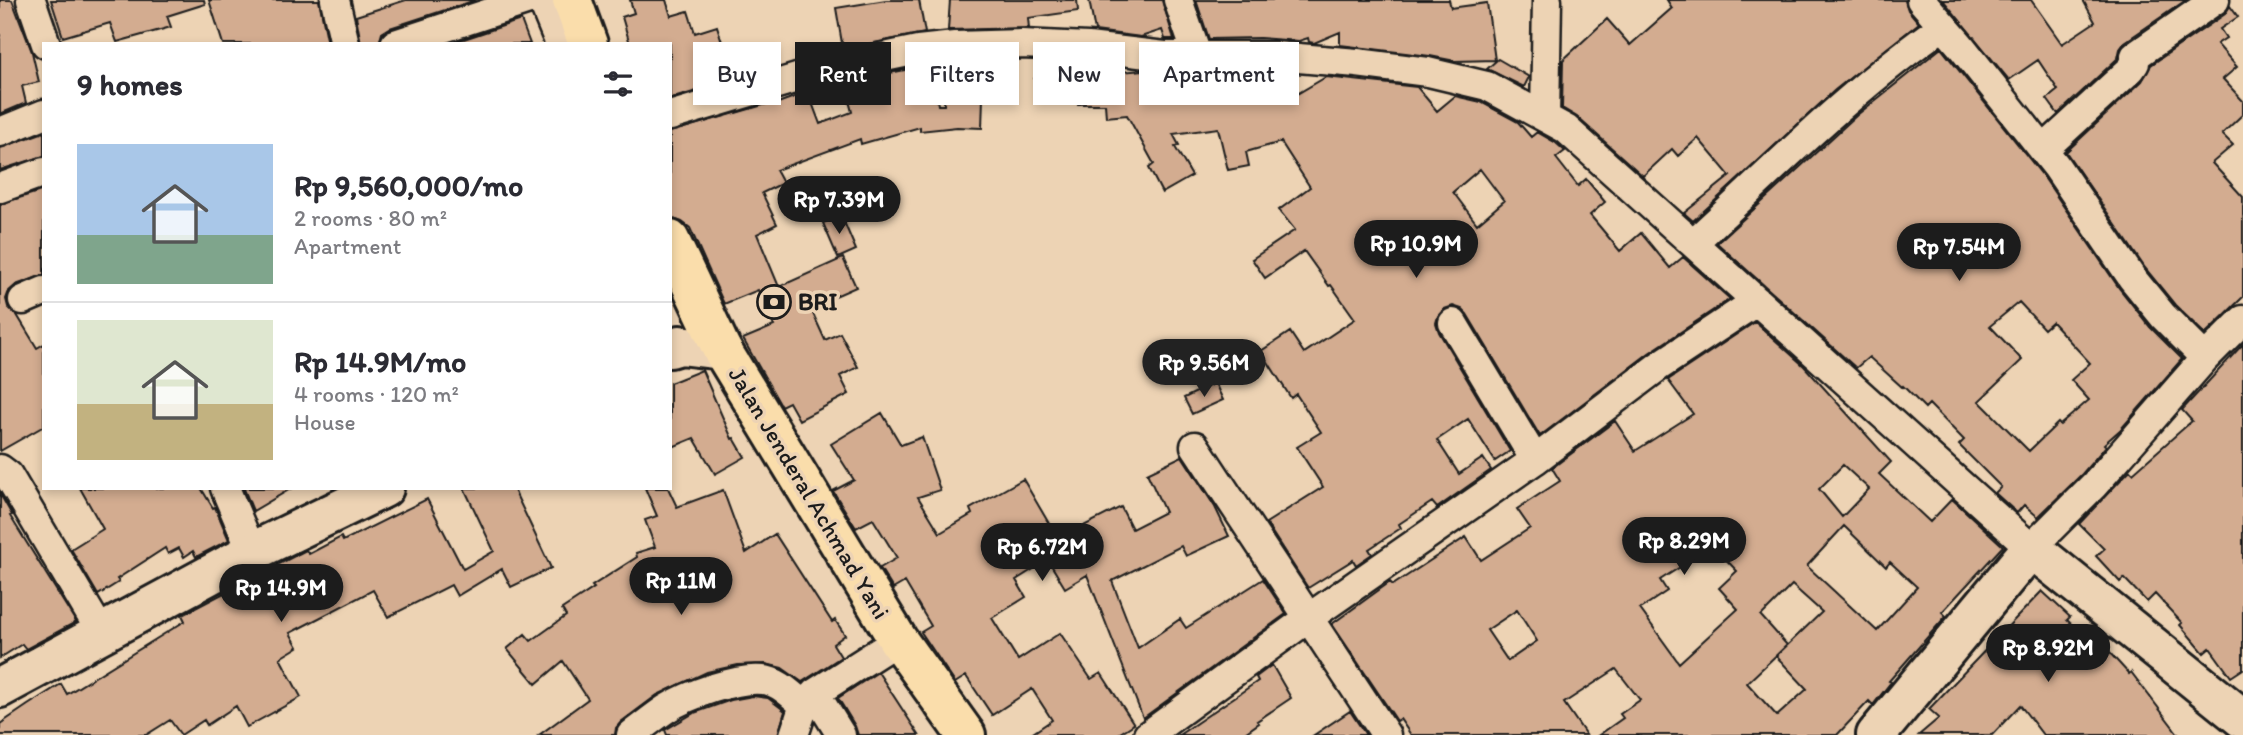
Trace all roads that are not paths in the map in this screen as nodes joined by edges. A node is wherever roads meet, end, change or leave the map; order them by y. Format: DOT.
graph roads {
  1 [pos="31,0"];
  2 [pos="335,0"];
  3 [pos="529,0"];
  4 [pos="542,0"];
  5 [pos="572,0"];
  6 [pos="1178,0"];
  7 [pos="1547,0"];
  8 [pos="1921,0"];
  9 [pos="2214,0"];
  10 [pos="1943,26"];
  11 [pos="45,42"];
  12 [pos="345,42"];
  13 [pos="401,42"];
  14 [pos="559,42"];
  15 [pos="587,42"];
  16 [pos="1193,42"];
  17 [pos="1139,53"];
  18 [pos="1299,58"];
  19 [pos="42,115"];
  20 [pos="672,115"];
  21 [pos="1545,117"];
  22 [pos="0,132"];
  23 [pos="2043,150"];
  24 [pos="42,173"];
  25 [pos="0,188"];
  26 [pos="1693,243"];
  27 [pos="672,244"];
  28 [pos="1757,302"];
  29 [pos="2243,320"];
  30 [pos="1453,323"];
  31 [pos="674,339"];
  32 [pos="722,351"];
  33 [pos="2205,358"];
  34 [pos="1195,446"];
  35 [pos="1535,460"];
  36 [pos="0,469"];
  37 [pos="226,490"];
  38 [pos="380,490"];
  39 [pos="2031,548"];
  40 [pos="252,552"];
  41 [pos="1307,619"];
  42 [pos="101,632"];
  43 [pos="898,640"];
  44 [pos="0,688"];
  45 [pos="810,699"];
  46 [pos="2243,718"];
  47 [pos="631,735"];
  48 [pos="794,735"];
  49 [pos="841,735"];
  50 [pos="966,735"];
  51 [pos="1148,735"];
  52 [pos="1386,735"];
  53 [pos="1876,735"];
  1 -- 11 [label="street"];
  2 -- 12 [label="street"];
  3 -- 13 [label="street"];
  4 -- 14 [label="street"];
  5 -- 15 [label="main road"];
  6 -- 16 [label="street"];
  7 -- 21 [label="street"];
  8 -- 10 [label="street"];
  9 -- 23 [label="street"];
  10 -- 23 [label="street"];
  10 -- 26 [label="street"];
  17 -- 20 [label="street"];
  18 -- 21 [label="street"];
  19 -- 22 [label="street"];
  21 -- 26 [label="street"];
  23 -- 33 [label="street"];
  24 -- 25 [label="street"];
  26 -- 28 [label="street"];
  27 -- 32 [label="main road, Jalan Jenderal Achmad Yani"];
  28 -- 35 [label="street"];
  28 -- 39 [label="street"];
  29 -- 33 [label="street"];
  30 -- 35 [label="street"];
  31 -- 32 [label="main road"];
  32 -- 43 [label="main road, Jalan Jenderal Achmad Yani"];
  33 -- 39 [label="street"];
  34 -- 41 [label="street"];
  35 -- 41 [label="street"];
  36 -- 42 [label="street"];
  37 -- 40 [label="street"];
  38 -- 40 [label="main road"];
  39 -- 46 [label="main road"];
  39 -- 53 [label="main road"];
  40 -- 42 [label="main road"];
  41 -- 51 [label="street"];
  41 -- 52 [label="street"];
  42 -- 44 [label="main road"];
  43 -- 45 [label="street"];
  43 -- 50 [label="main road, Jalan Jenderal Achmad Yani"];
  45 -- 47 [label="street"];
  45 -- 48 [label="street"];
  45 -- 49 [label="street"];
}
